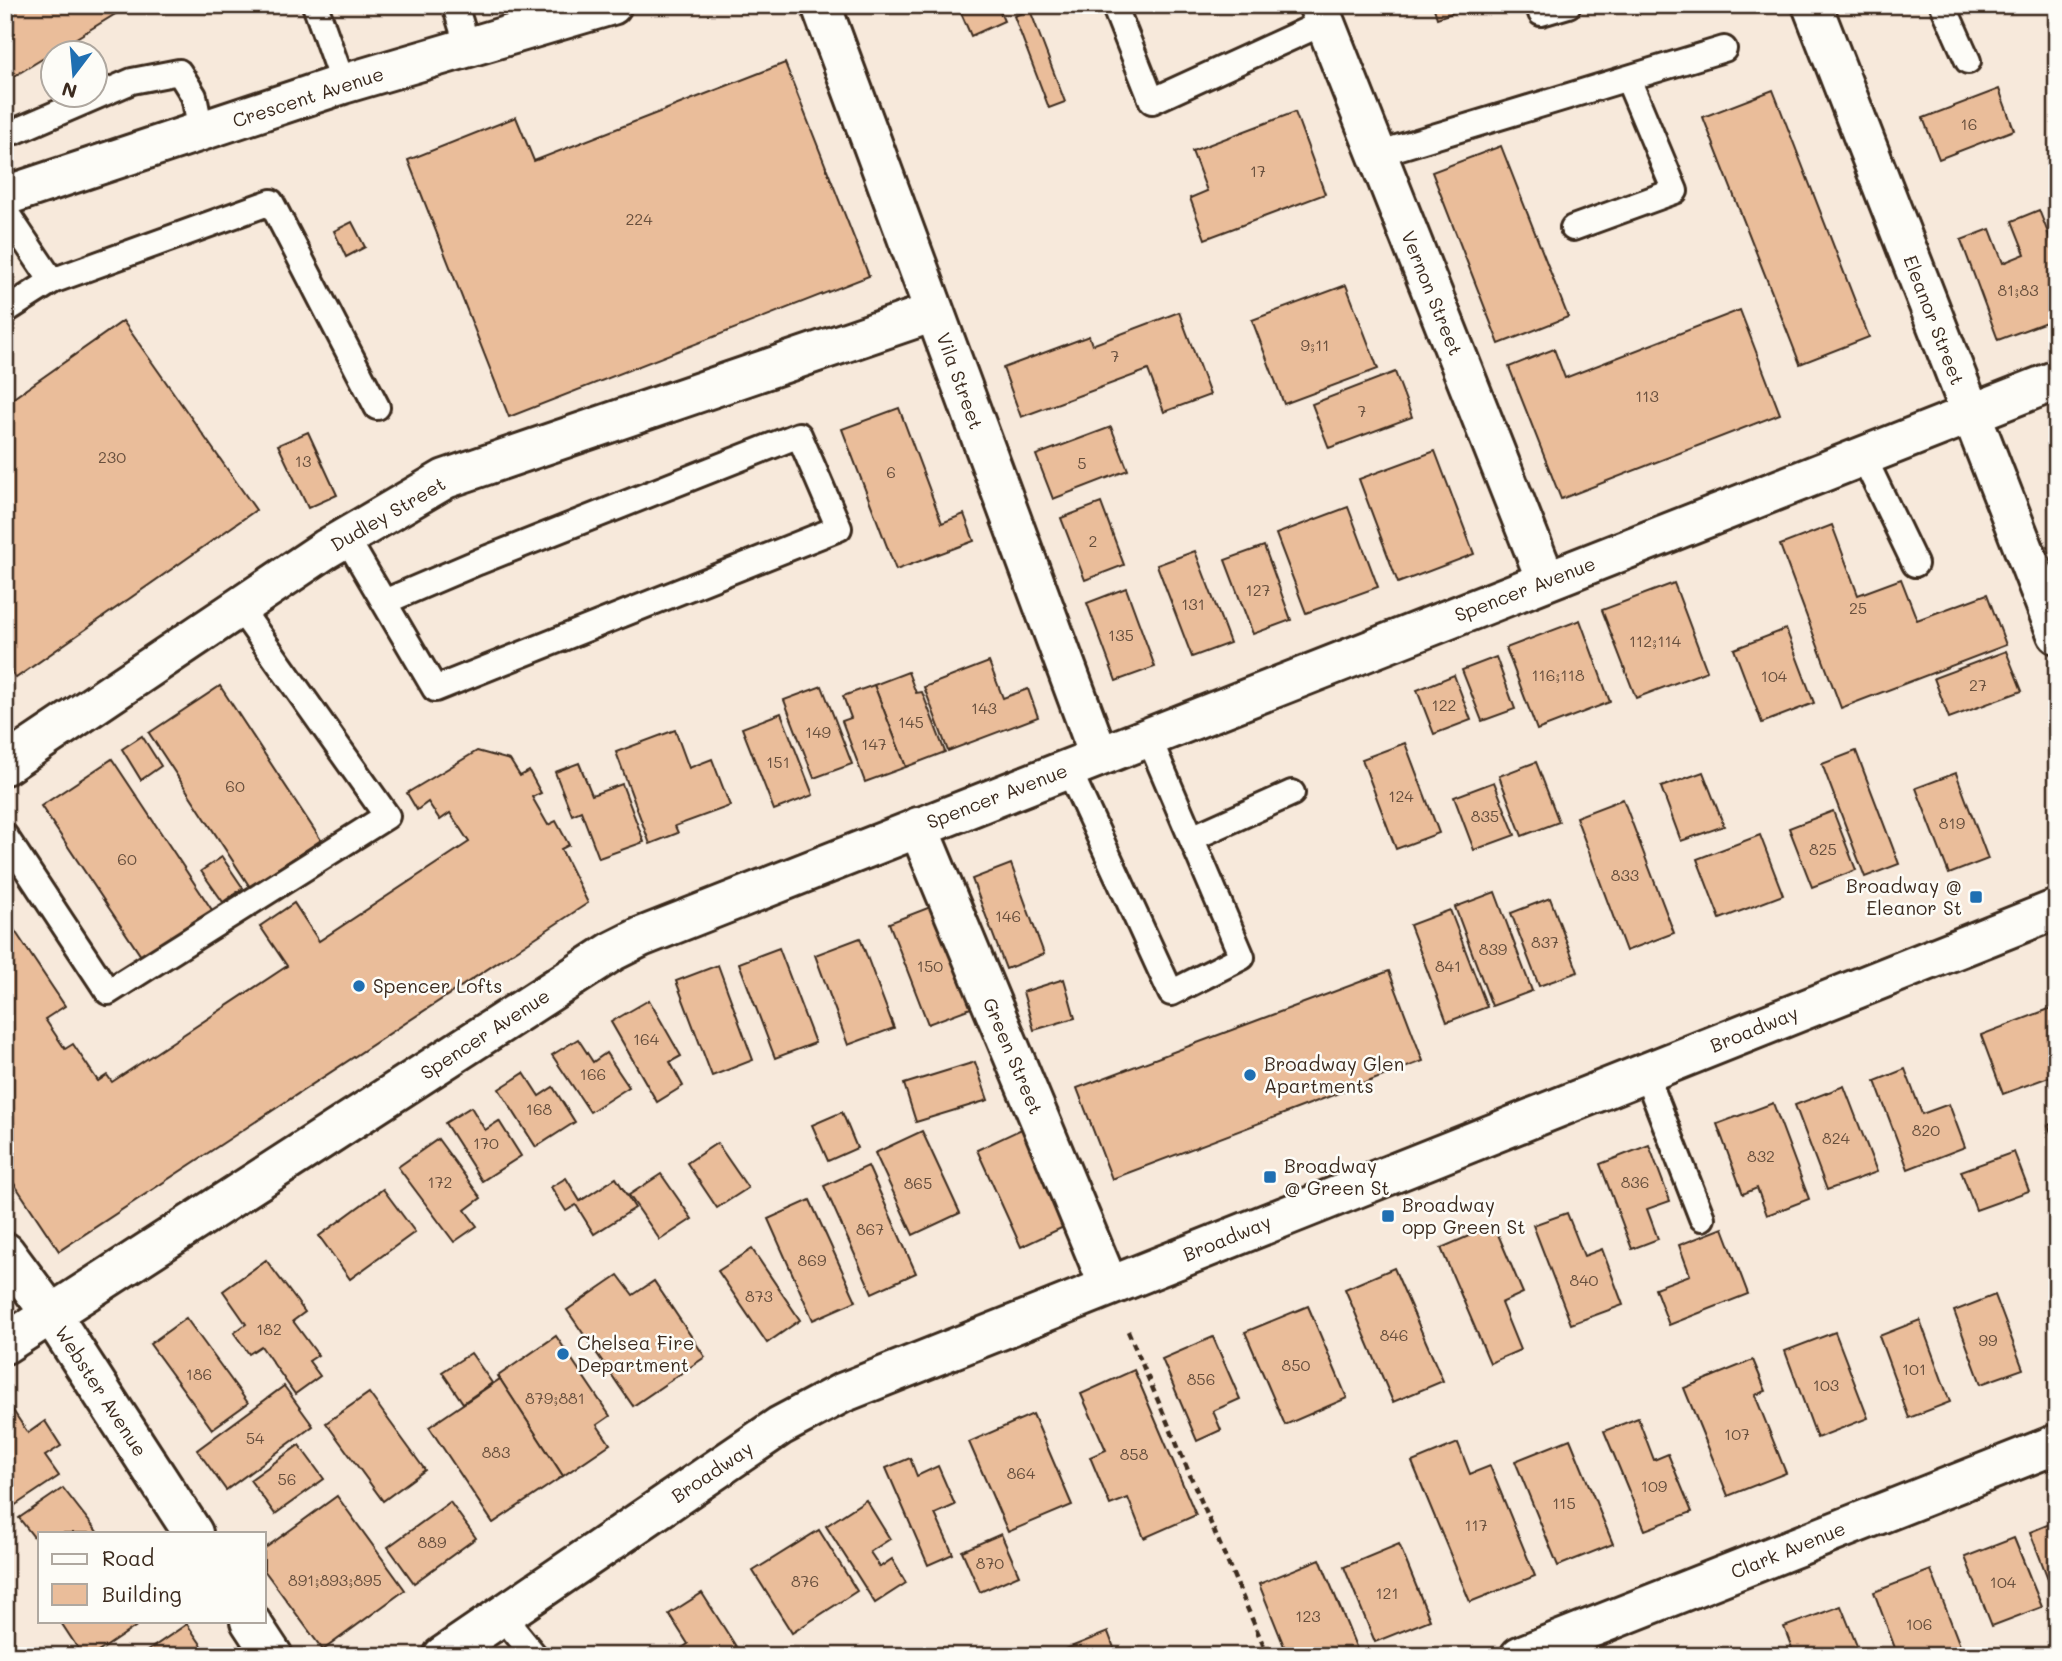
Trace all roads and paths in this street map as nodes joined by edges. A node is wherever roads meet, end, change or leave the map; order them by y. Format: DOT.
graph roads {
  1 [pos="315,5"];
  2 [pos="455,5"];
  3 [pos="612,5"];
  4 [pos="821,5"];
  5 [pos="1114,5"];
  6 [pos="1568,5"];
  7 [pos="1812,5"];
  8 [pos="1943,5"];
  9 [pos="1541,13"];
  10 [pos="1321,14"];
  11 [pos="468,48"];
  12 [pos="1724,50"];
  13 [pos="1968,61"];
  14 [pos="1628,79"];
  15 [pos="343,84"];
  16 [pos="16,131"];
  17 [pos="201,131"];
  18 [pos="1377,154"];
  19 [pos="5,196"];
  20 [pos="5,211"];
  21 [pos="1573,228"];
  22 [pos="52,281"];
  23 [pos="5,311"];
  24 [pos="934,312"];
  25 [pos="2057,380"];
  26 [pos="377,407"];
  27 [pos="1971,414"];
  28 [pos="1863,456"];
  29 [pos="346,537"];
  30 [pos="1915,564"];
  31 [pos="1546,580"];
  32 [pos="384,603"];
  33 [pos="239,607"];
  34 [pos="2057,634"];
  35 [pos="1149,736"];
  36 [pos="1083,762"];
  37 [pos="5,765"];
  38 [pos="1292,793"];
  39 [pos="918,827"];
  40 [pos="5,836"];
  41 [pos="1192,838"];
  42 [pos="2057,909"];
  43 [pos="1645,1072"];
  44 [pos="1702,1218"];
  45 [pos="5,1252"];
  46 [pos="1109,1286"];
  47 [pos="51,1314"];
  48 [pos="1128,1331"];
  49 [pos="5,1344"];
  50 [pos="2057,1444"];
  51 [pos="192,1532"];
  52 [pos="502,1616"];
  53 [pos="251,1622"];
  54 [pos="273,1656"];
  55 [pos="443,1656"];
  56 [pos="535,1656"];
  57 [pos="1268,1656"];
  58 [pos="1520,1656"];
  1 -- 15 [label="lane"];
  2 -- 11 [label="lane"];
  3 -- 11 [label="street, Crescent Avenue"];
  4 -- 24 [label="street, Vila Street"];
  5 -- 10 [label="lane"];
  6 -- 9 [label="lane"];
  7 -- 27 [label="street, Eleanor Street"];
  8 -- 13 [label="lane"];
  10 -- 18 [label="street, Vernon Street"];
  11 -- 15 [label="street, Crescent Avenue"];
  12 -- 14 [label="lane"];
  14 -- 18 [label="lane"];
  14 -- 21 [label="lane"];
  15 -- 17 [label="street, Crescent Avenue"];
  16 -- 17 [label="lane"];
  17 -- 19 [label="street, Crescent Avenue"];
  18 -- 31 [label="street, Vernon Street"];
  20 -- 22 [label="lane"];
  22 -- 23 [label="lane"];
  22 -- 26 [label="lane"];
  24 -- 29 [label="street, Dudley Street"];
  24 -- 36 [label="street, Vila Street"];
  25 -- 27 [label="street, Spencer Avenue"];
  27 -- 28 [label="street, Spencer Avenue"];
  27 -- 34 [label="street, Eleanor Street"];
  28 -- 30 [label="lane"];
  28 -- 31 [label="street, Spencer Avenue"];
  29 -- 32 [label="lane"];
  29 -- 33 [label="street, Dudley Street"];
  31 -- 35 [label="street, Spencer Avenue"];
  32 -- 32 [label="lane"];
  33 -- 37 [label="street, Dudley Street"];
  33 -- 40 [label="lane"];
  35 -- 36 [label="street, Spencer Avenue"];
  35 -- 41 [label="lane"];
  36 -- 39 [label="street, Spencer Avenue"];
  36 -- 41 [label="lane"];
  38 -- 41 [label="lane"];
  39 -- 46 [label="street, Green Street"];
  39 -- 47 [label="street, Spencer Avenue"];
  42 -- 43 [label="street, Broadway"];
  43 -- 44 [label="lane"];
  43 -- 46 [label="street, Broadway"];
  45 -- 47 [label="street, Webster Avenue"];
  46 -- 52 [label="street, Broadway"];
  47 -- 49 [label="street, Spencer Avenue"];
  47 -- 51 [label="street, Webster Avenue"];
  48 -- 57 [label="path"];
  50 -- 58 [label="street, Clark Avenue"];
  52 -- 55 [label="street, Broadway"];
  52 -- 56 [label="lane"];
  53 -- 54 [label="street"];
}
